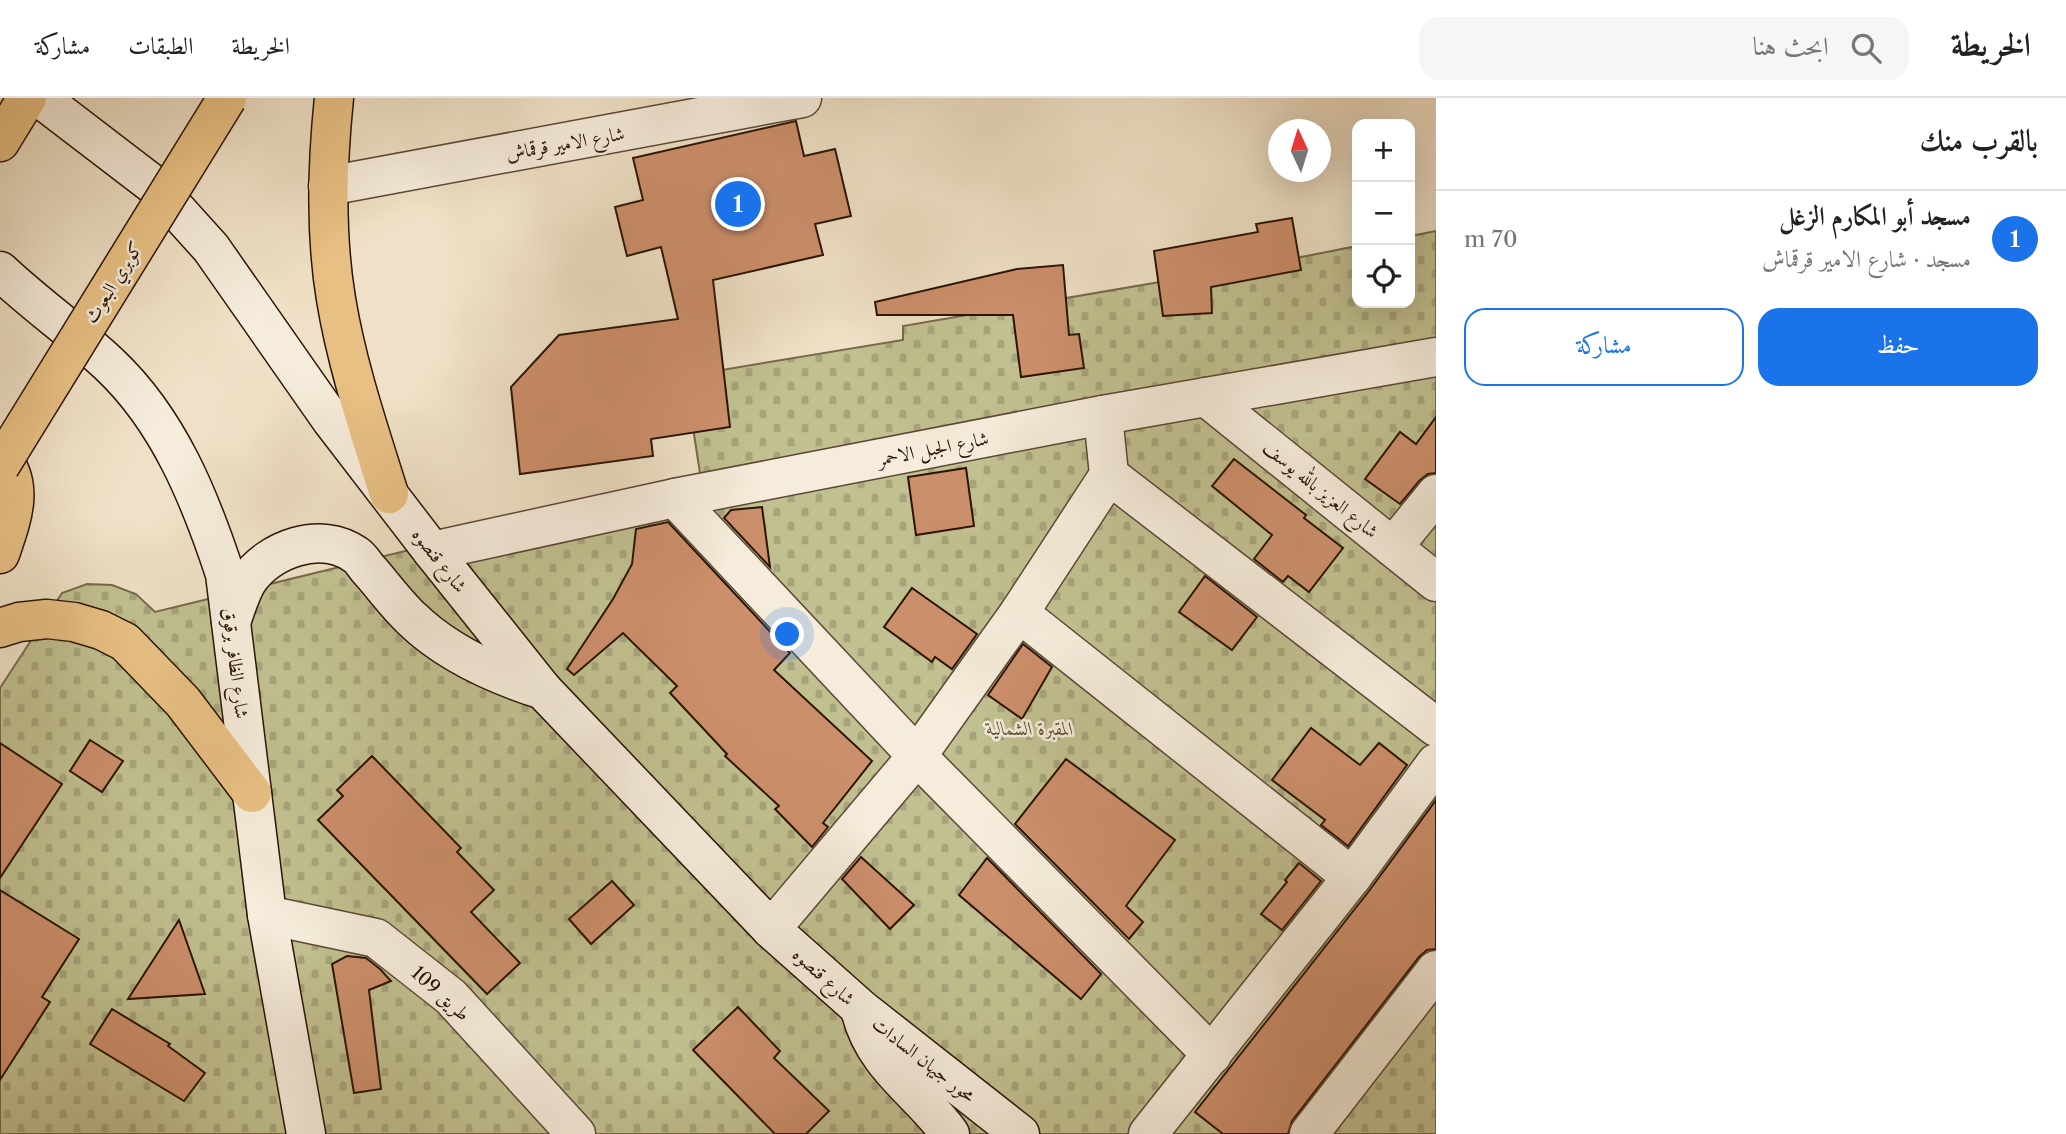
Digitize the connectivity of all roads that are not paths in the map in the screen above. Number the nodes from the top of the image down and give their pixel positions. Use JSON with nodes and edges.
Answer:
{"nodes":[{"id":1,"x":27,"y":98,"type":"edge"},
{"id":2,"x":40,"y":98,"type":"edge"},
{"id":3,"x":227,"y":98,"type":"edge"},
{"id":4,"x":334,"y":98,"type":"edge"},
{"id":5,"x":802,"y":98,"type":"edge"},
{"id":6,"x":0,"y":142,"type":"edge"},
{"id":7,"x":328,"y":186,"type":"junction"},
{"id":8,"x":0,"y":271,"type":"edge"},
{"id":9,"x":1436,"y":357,"type":"edge"},
{"id":10,"x":1206,"y":397,"type":"junction"},
{"id":11,"x":1103,"y":415,"type":"junction"},
{"id":12,"x":0,"y":456,"type":"edge"},
{"id":13,"x":0,"y":466,"type":"edge"},
{"id":14,"x":1109,"y":475,"type":"junction"},
{"id":15,"x":1436,"y":494,"type":"edge"},
{"id":16,"x":389,"y":495,"type":"junction"},
{"id":17,"x":675,"y":498,"type":"junction"},
{"id":18,"x":1393,"y":547,"type":"junction"},
{"id":19,"x":432,"y":551,"type":"junction"},
{"id":20,"x":0,"y":554,"type":"edge"},
{"id":21,"x":1436,"y":582,"type":"edge"},
{"id":22,"x":1019,"y":612,"type":"junction"},
{"id":23,"x":231,"y":622,"type":"junction"},
{"id":24,"x":0,"y":628,"type":"edge"},
{"id":25,"x":543,"y":690,"type":"junction"},
{"id":26,"x":1436,"y":727,"type":"edge"},
{"id":27,"x":918,"y":756,"type":"junction"},
{"id":28,"x":1436,"y":763,"type":"edge"},
{"id":29,"x":252,"y":793,"type":"junction"},
{"id":30,"x":1352,"y":877,"type":"junction"},
{"id":31,"x":267,"y":915,"type":"junction"},
{"id":32,"x":771,"y":929,"type":"junction"},
{"id":33,"x":1436,"y":970,"type":"edge"},
{"id":34,"x":860,"y":1009,"type":"junction"},
{"id":35,"x":1212,"y":1055,"type":"junction"},
{"id":36,"x":306,"y":1134,"type":"edge"},
{"id":37,"x":576,"y":1134,"type":"edge"},
{"id":38,"x":950,"y":1134,"type":"edge"},
{"id":39,"x":1020,"y":1134,"type":"edge"},
{"id":40,"x":1148,"y":1134,"type":"edge"},
{"id":41,"x":1309,"y":1134,"type":"edge"}],
"edges":[{"from":1,"to":6,"type":"highway"},
{"from":2,"to":16,"type":"street","name":"شارع قنصوه"},
{"from":3,"to":13,"type":"highway","name":"كوبري البعوث","bridge":true},
{"from":4,"to":7,"type":"highway"},
{"from":5,"to":7,"type":"street","name":"شارع الامير قرقماش"},
{"from":7,"to":16,"type":"highway"},
{"from":8,"to":23,"type":"street","name":"شارع الظافر برقوق"},
{"from":9,"to":10,"type":"street","name":"شارع الجبل الاحمر"},
{"from":10,"to":11,"type":"street","name":"شارع الجبل الاحمر"},
{"from":10,"to":18,"type":"street","name":"شارع العزيز بالله يوسف"},
{"from":11,"to":14,"type":"street"},
{"from":11,"to":17,"type":"street","name":"شارع الجبل الاحمر"},
{"from":12,"to":20,"type":"highway"},
{"from":14,"to":22,"type":"street"},
{"from":14,"to":26,"type":"street"},
{"from":15,"to":18,"type":"street"},
{"from":16,"to":19,"type":"street","name":"شارع قنصوه"},
{"from":17,"to":19,"type":"street","name":"شارع الجبل الاحمر"},
{"from":17,"to":27,"type":"street"},
{"from":18,"to":21,"type":"street","name":"شارع العزيز بالله يوسف"},
{"from":19,"to":25,"type":"street","name":"شارع قنصوه"},
{"from":22,"to":27,"type":"street"},
{"from":22,"to":30,"type":"street"},
{"from":23,"to":25,"type":"street"},
{"from":23,"to":29,"type":"street","name":"شارع الظافر برقوق"},
{"from":24,"to":29,"type":"highway"},
{"from":25,"to":32,"type":"street","name":"شارع قنصوه"},
{"from":27,"to":32,"type":"street"},
{"from":27,"to":35,"type":"street"},
{"from":28,"to":30,"type":"street"},
{"from":29,"to":31,"type":"street","name":"شارع الظافر برقوق"},
{"from":30,"to":35,"type":"street"},
{"from":31,"to":36,"type":"street","name":"شارع الظافر برقوق"},
{"from":31,"to":37,"type":"street","name":"طريق 109"},
{"from":32,"to":34,"type":"street","name":"شارع قنصوه"},
{"from":33,"to":41,"type":"street"},
{"from":34,"to":38,"type":"street"},
{"from":34,"to":39,"type":"street","name":"محور جيهان السادات"},
{"from":35,"to":40,"type":"street"}]}
